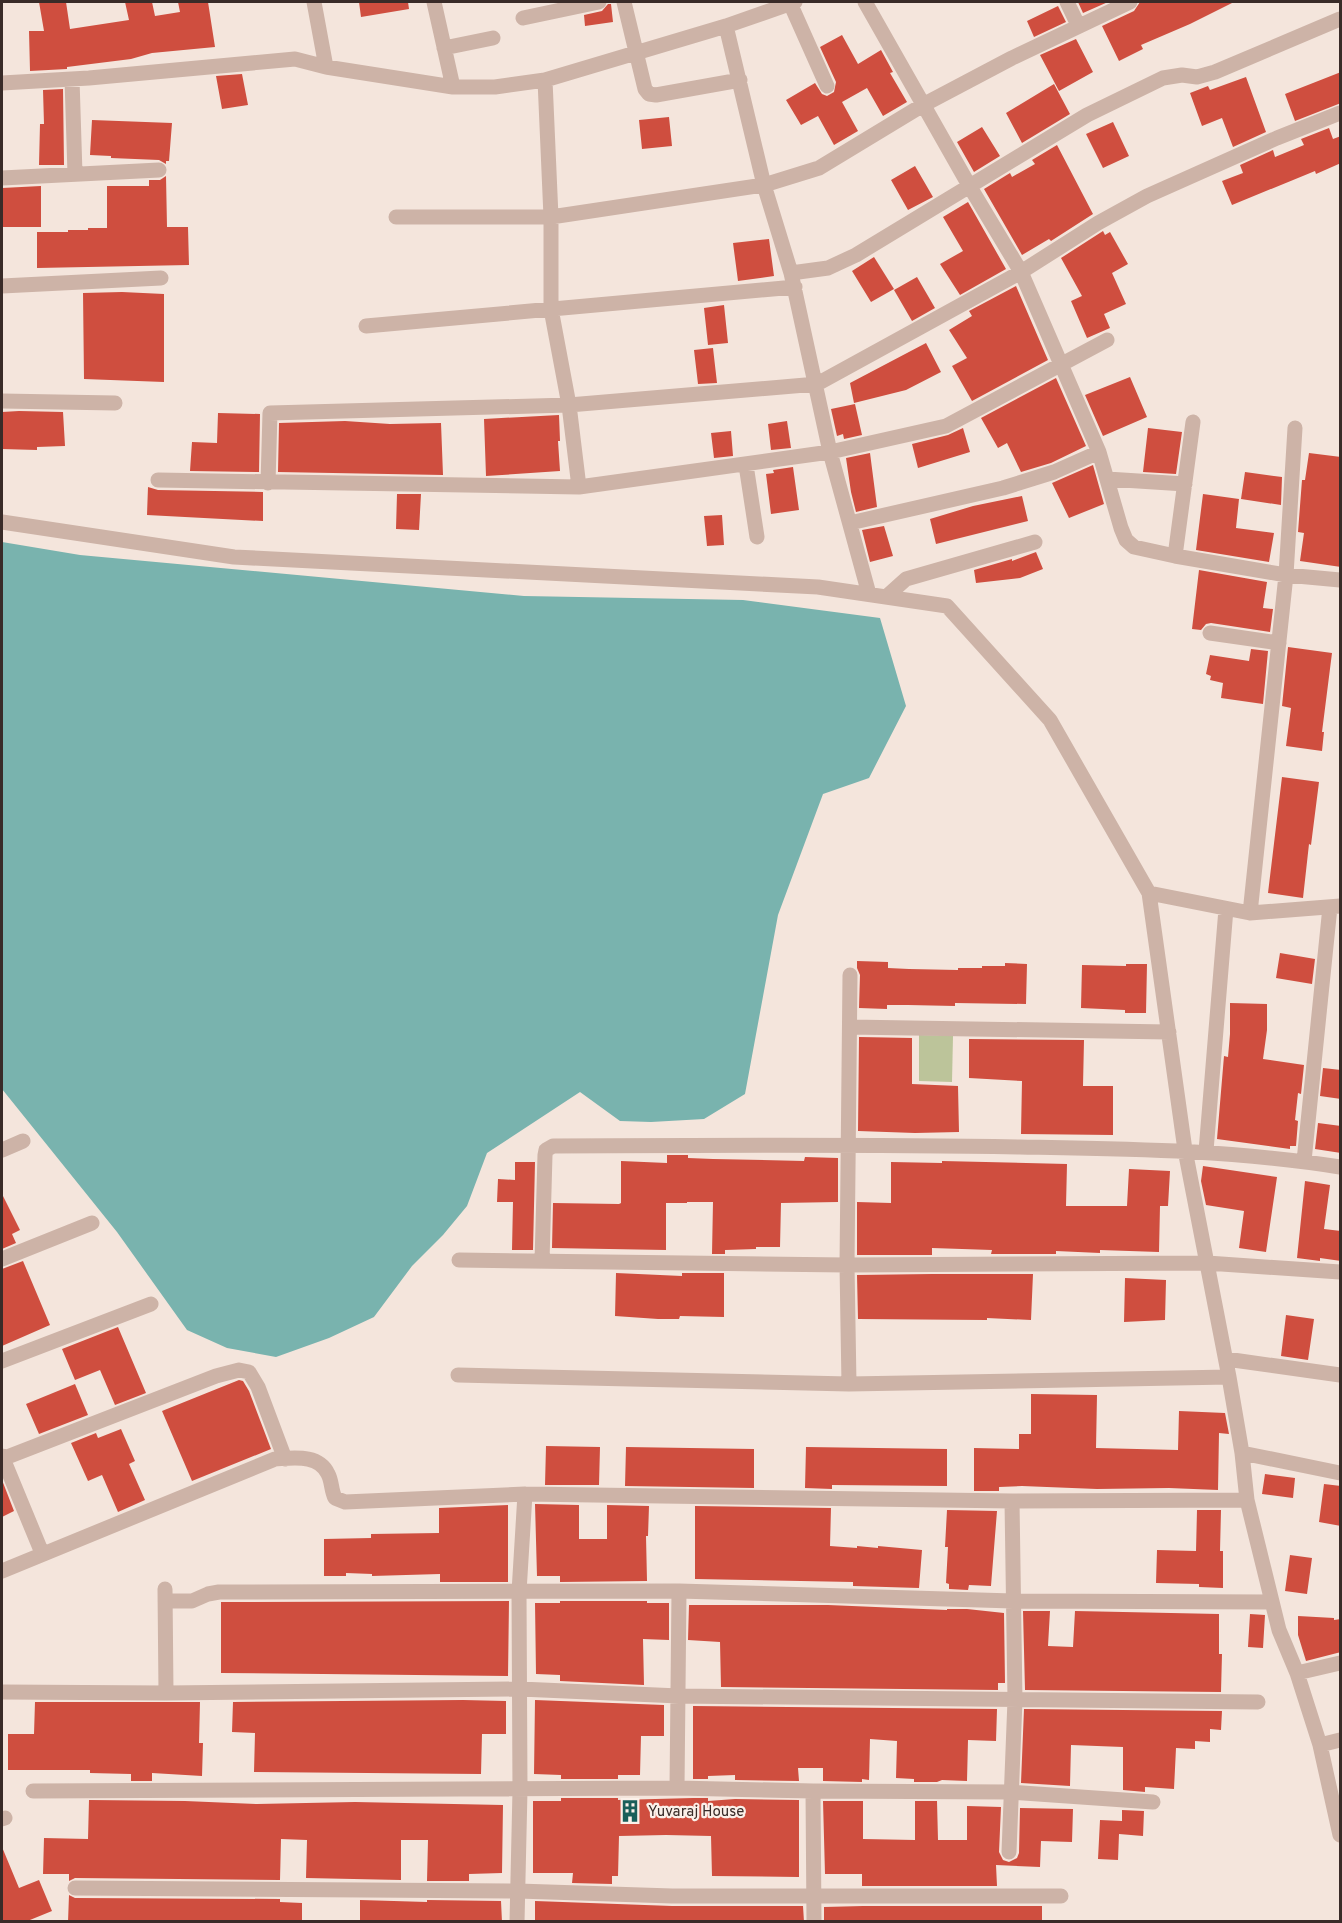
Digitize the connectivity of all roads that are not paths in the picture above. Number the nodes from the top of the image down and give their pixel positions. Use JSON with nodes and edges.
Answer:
{"nodes":[{"id":1,"x":314,"y":2,"type":"edge"},
{"id":2,"x":434,"y":2,"type":"edge"},
{"id":3,"x":599,"y":2,"type":"edge"},
{"id":4,"x":624,"y":2,"type":"edge"},
{"id":5,"x":793,"y":2,"type":"edge"},
{"id":6,"x":865,"y":2,"type":"edge"},
{"id":7,"x":1066,"y":2,"type":"edge"},
{"id":8,"x":1130,"y":2,"type":"edge"},
{"id":9,"x":523,"y":18,"type":"dead end"},
{"id":10,"x":1341,"y":19,"type":"edge"},
{"id":11,"x":1078,"y":25,"type":"junction"},
{"id":12,"x":726,"y":26,"type":"junction"},
{"id":13,"x":493,"y":38,"type":"dead end"},
{"id":14,"x":444,"y":48,"type":"junction"},
{"id":15,"x":636,"y":53,"type":"junction"},
{"id":16,"x":326,"y":67,"type":"junction"},
{"id":17,"x":72,"y":79,"type":"junction"},
{"id":18,"x":545,"y":80,"type":"junction"},
{"id":19,"x":740,"y":80,"type":"junction"},
{"id":20,"x":2,"y":83,"type":"edge"},
{"id":21,"x":826,"y":86,"type":"dead end"},
{"id":22,"x":453,"y":87,"type":"junction"},
{"id":23,"x":923,"y":105,"type":"junction"},
{"id":24,"x":1341,"y":113,"type":"edge"},
{"id":25,"x":159,"y":170,"type":"dead end"},
{"id":26,"x":75,"y":174,"type":"junction"},
{"id":27,"x":2,"y":178,"type":"edge"},
{"id":28,"x":764,"y":185,"type":"junction"},
{"id":29,"x":970,"y":187,"type":"junction"},
{"id":30,"x":396,"y":216,"type":"dead end"},
{"id":31,"x":551,"y":217,"type":"junction"},
{"id":32,"x":1021,"y":272,"type":"junction"},
{"id":33,"x":161,"y":278,"type":"dead end"},
{"id":34,"x":793,"y":280,"type":"junction"},
{"id":35,"x":2,"y":286,"type":"edge"},
{"id":36,"x":551,"y":309,"type":"junction"},
{"id":37,"x":366,"y":326,"type":"dead end"},
{"id":38,"x":1107,"y":340,"type":"dead end"},
{"id":39,"x":1062,"y":364,"type":"junction"},
{"id":40,"x":817,"y":384,"type":"junction"},
{"id":41,"x":2,"y":401,"type":"edge"},
{"id":42,"x":115,"y":403,"type":"dead end"},
{"id":43,"x":569,"y":405,"type":"junction"},
{"id":44,"x":1193,"y":422,"type":"dead end"},
{"id":45,"x":1295,"y":428,"type":"dead end"},
{"id":46,"x":830,"y":452,"type":"junction"},
{"id":47,"x":1099,"y":452,"type":"junction"},
{"id":48,"x":746,"y":465,"type":"junction"},
{"id":49,"x":1107,"y":479,"type":"junction"},
{"id":50,"x":158,"y":480,"type":"dead end"},
{"id":51,"x":268,"y":483,"type":"junction"},
{"id":52,"x":1185,"y":484,"type":"junction"},
{"id":53,"x":579,"y":488,"type":"junction"},
{"id":54,"x":2,"y":522,"type":"edge"},
{"id":55,"x":850,"y":524,"type":"junction"},
{"id":56,"x":757,"y":537,"type":"dead end"},
{"id":57,"x":1035,"y":542,"type":"dead end"},
{"id":58,"x":1175,"y":556,"type":"junction"},
{"id":59,"x":1286,"y":575,"type":"junction"},
{"id":60,"x":1341,"y":580,"type":"edge"},
{"id":61,"x":869,"y":594,"type":"junction"},
{"id":62,"x":886,"y":597,"type":"junction"},
{"id":63,"x":1210,"y":633,"type":"dead end"},
{"id":64,"x":1279,"y":644,"type":"junction"},
{"id":65,"x":1149,"y":893,"type":"junction"},
{"id":66,"x":1335,"y":907,"type":"edge"},
{"id":67,"x":1226,"y":909,"type":"junction"},
{"id":68,"x":1250,"y":913,"type":"junction"},
{"id":69,"x":850,"y":975,"type":"dead end"},
{"id":70,"x":850,"y":1027,"type":"junction"},
{"id":71,"x":1168,"y":1032,"type":"junction"},
{"id":72,"x":23,"y":1141,"type":"dead end"},
{"id":73,"x":850,"y":1144,"type":"junction"},
{"id":74,"x":2,"y":1150,"type":"edge"},
{"id":75,"x":1185,"y":1150,"type":"junction"},
{"id":76,"x":1206,"y":1151,"type":"junction"},
{"id":77,"x":1304,"y":1161,"type":"junction"},
{"id":78,"x":1341,"y":1167,"type":"edge"},
{"id":79,"x":92,"y":1222,"type":"dead end"},
{"id":80,"x":2,"y":1259,"type":"edge"},
{"id":81,"x":459,"y":1260,"type":"dead end"},
{"id":82,"x":542,"y":1260,"type":"junction"},
{"id":83,"x":1207,"y":1263,"type":"junction"},
{"id":84,"x":847,"y":1265,"type":"junction"},
{"id":85,"x":1341,"y":1272,"type":"edge"},
{"id":86,"x":151,"y":1304,"type":"dead end"},
{"id":87,"x":1226,"y":1359,"type":"junction"},
{"id":88,"x":2,"y":1361,"type":"edge"},
{"id":89,"x":459,"y":1375,"type":"dead end"},
{"id":90,"x":1341,"y":1375,"type":"edge"},
{"id":91,"x":1229,"y":1377,"type":"junction"},
{"id":92,"x":849,"y":1384,"type":"junction"},
{"id":93,"x":1242,"y":1454,"type":"junction"},
{"id":94,"x":2,"y":1458,"type":"edge"},
{"id":95,"x":285,"y":1459,"type":"junction"},
{"id":96,"x":1341,"y":1473,"type":"edge"},
{"id":97,"x":525,"y":1494,"type":"junction"},
{"id":98,"x":1247,"y":1500,"type":"junction"},
{"id":99,"x":1012,"y":1501,"type":"junction"},
{"id":100,"x":42,"y":1553,"type":"junction"},
{"id":101,"x":2,"y":1571,"type":"edge"},
{"id":102,"x":679,"y":1591,"type":"junction"},
{"id":103,"x":519,"y":1592,"type":"junction"},
{"id":104,"x":1013,"y":1601,"type":"junction"},
{"id":105,"x":1272,"y":1602,"type":"junction"},
{"id":106,"x":1341,"y":1663,"type":"edge"},
{"id":107,"x":1297,"y":1673,"type":"junction"},
{"id":108,"x":519,"y":1689,"type":"junction"},
{"id":109,"x":2,"y":1692,"type":"edge"},
{"id":110,"x":166,"y":1693,"type":"junction"},
{"id":111,"x":679,"y":1696,"type":"junction"},
{"id":112,"x":1015,"y":1700,"type":"junction"},
{"id":113,"x":1258,"y":1702,"type":"dead end"},
{"id":114,"x":1341,"y":1740,"type":"edge"},
{"id":115,"x":1320,"y":1745,"type":"junction"},
{"id":116,"x":677,"y":1788,"type":"junction"},
{"id":117,"x":520,"y":1790,"type":"junction"},
{"id":118,"x":33,"y":1791,"type":"dead end"},
{"id":119,"x":813,"y":1791,"type":"junction"},
{"id":120,"x":1010,"y":1792,"type":"junction"},
{"id":121,"x":1153,"y":1802,"type":"dead end"},
{"id":122,"x":1338,"y":1815,"type":"edge"},
{"id":123,"x":1341,"y":1835,"type":"edge"},
{"id":124,"x":1009,"y":1852,"type":"dead end"},
{"id":125,"x":75,"y":1888,"type":"dead end"},
{"id":126,"x":518,"y":1891,"type":"junction"},
{"id":127,"x":814,"y":1895,"type":"junction"},
{"id":128,"x":1062,"y":1896,"type":"dead end"},
{"id":129,"x":517,"y":1922,"type":"edge"},
{"id":130,"x":814,"y":1922,"type":"edge"}],
"edges":[{"from":1,"to":16,"type":"street"},
{"from":2,"to":14,"type":"street"},
{"from":3,"to":9,"type":"street"},
{"from":4,"to":15,"type":"street"},
{"from":5,"to":12,"type":"street"},
{"from":5,"to":21,"type":"street"},
{"from":6,"to":23,"type":"street"},
{"from":7,"to":11,"type":"street"},
{"from":8,"to":11,"type":"street"},
{"from":10,"to":29,"type":"street"},
{"from":11,"to":23,"type":"street"},
{"from":12,"to":15,"type":"street"},
{"from":12,"to":19,"type":"street"},
{"from":13,"to":14,"type":"street"},
{"from":14,"to":22,"type":"street"},
{"from":15,"to":18,"type":"street"},
{"from":15,"to":19,"type":"street"},
{"from":16,"to":17,"type":"street"},
{"from":16,"to":22,"type":"street"},
{"from":17,"to":20,"type":"street"},
{"from":17,"to":26,"type":"street"},
{"from":18,"to":22,"type":"street"},
{"from":18,"to":31,"type":"street"},
{"from":19,"to":28,"type":"street"},
{"from":23,"to":28,"type":"street"},
{"from":23,"to":29,"type":"street"},
{"from":24,"to":32,"type":"street"},
{"from":25,"to":26,"type":"street"},
{"from":26,"to":27,"type":"street"},
{"from":28,"to":31,"type":"street"},
{"from":28,"to":34,"type":"street"},
{"from":29,"to":32,"type":"street"},
{"from":29,"to":34,"type":"street"},
{"from":30,"to":31,"type":"street"},
{"from":31,"to":36,"type":"street"},
{"from":32,"to":39,"type":"street"},
{"from":32,"to":40,"type":"street"},
{"from":33,"to":35,"type":"street"},
{"from":34,"to":36,"type":"street"},
{"from":34,"to":40,"type":"street"},
{"from":36,"to":37,"type":"street"},
{"from":36,"to":43,"type":"street"},
{"from":38,"to":39,"type":"street"},
{"from":39,"to":46,"type":"street"},
{"from":39,"to":47,"type":"street"},
{"from":40,"to":43,"type":"street"},
{"from":40,"to":46,"type":"street"},
{"from":41,"to":42,"type":"street"},
{"from":43,"to":51,"type":"street"},
{"from":43,"to":53,"type":"street"},
{"from":44,"to":52,"type":"street"},
{"from":45,"to":59,"type":"street"},
{"from":46,"to":48,"type":"street"},
{"from":46,"to":55,"type":"street"},
{"from":47,"to":49,"type":"street"},
{"from":47,"to":55,"type":"street"},
{"from":48,"to":53,"type":"street"},
{"from":48,"to":56,"type":"street"},
{"from":49,"to":52,"type":"street"},
{"from":49,"to":58,"type":"street"},
{"from":50,"to":51,"type":"street"},
{"from":51,"to":53,"type":"street"},
{"from":52,"to":58,"type":"street"},
{"from":54,"to":61,"type":"street"},
{"from":55,"to":61,"type":"street"},
{"from":57,"to":62,"type":"street"},
{"from":58,"to":59,"type":"street"},
{"from":59,"to":60,"type":"street"},
{"from":59,"to":64,"type":"street"},
{"from":61,"to":62,"type":"street"},
{"from":62,"to":65,"type":"street"},
{"from":63,"to":64,"type":"street"},
{"from":64,"to":68,"type":"street"},
{"from":65,"to":67,"type":"street"},
{"from":65,"to":71,"type":"street"},
{"from":66,"to":68,"type":"street"},
{"from":66,"to":77,"type":"street"},
{"from":67,"to":68,"type":"street"},
{"from":67,"to":76,"type":"street"},
{"from":69,"to":70,"type":"street"},
{"from":70,"to":71,"type":"street"},
{"from":70,"to":73,"type":"street"},
{"from":71,"to":75,"type":"street"},
{"from":72,"to":74,"type":"street"},
{"from":73,"to":75,"type":"street"},
{"from":73,"to":82,"type":"street"},
{"from":73,"to":84,"type":"street"},
{"from":75,"to":76,"type":"street"},
{"from":75,"to":83,"type":"street"},
{"from":76,"to":77,"type":"street"},
{"from":77,"to":78,"type":"street"},
{"from":79,"to":80,"type":"street"},
{"from":81,"to":82,"type":"street"},
{"from":82,"to":84,"type":"street"},
{"from":83,"to":84,"type":"street"},
{"from":83,"to":85,"type":"street"},
{"from":83,"to":87,"type":"street"},
{"from":84,"to":92,"type":"street"},
{"from":86,"to":88,"type":"street"},
{"from":87,"to":90,"type":"street"},
{"from":87,"to":91,"type":"street"},
{"from":89,"to":92,"type":"street"},
{"from":91,"to":92,"type":"street"},
{"from":91,"to":93,"type":"street"},
{"from":93,"to":96,"type":"street"},
{"from":93,"to":98,"type":"street"},
{"from":94,"to":95,"type":"street"},
{"from":94,"to":100,"type":"street"},
{"from":95,"to":97,"type":"street"},
{"from":95,"to":100,"type":"street"},
{"from":97,"to":99,"type":"street"},
{"from":97,"to":103,"type":"street"},
{"from":98,"to":99,"type":"street"},
{"from":98,"to":105,"type":"street"},
{"from":99,"to":104,"type":"street"},
{"from":100,"to":101,"type":"street"},
{"from":102,"to":103,"type":"street"},
{"from":102,"to":104,"type":"street"},
{"from":102,"to":111,"type":"street"},
{"from":103,"to":108,"type":"street"},
{"from":103,"to":110,"type":"street"},
{"from":104,"to":105,"type":"street"},
{"from":104,"to":112,"type":"street"},
{"from":105,"to":107,"type":"street"},
{"from":106,"to":107,"type":"street"},
{"from":107,"to":115,"type":"street"},
{"from":108,"to":110,"type":"street"},
{"from":108,"to":111,"type":"street"},
{"from":108,"to":117,"type":"street"},
{"from":109,"to":110,"type":"street"},
{"from":111,"to":112,"type":"street"},
{"from":111,"to":116,"type":"street"},
{"from":112,"to":113,"type":"street"},
{"from":112,"to":120,"type":"street"},
{"from":114,"to":115,"type":"street"},
{"from":115,"to":122,"type":"street"},
{"from":116,"to":117,"type":"street"},
{"from":116,"to":119,"type":"street"},
{"from":117,"to":118,"type":"street"},
{"from":117,"to":126,"type":"street"},
{"from":119,"to":120,"type":"street"},
{"from":119,"to":127,"type":"street"},
{"from":120,"to":121,"type":"street"},
{"from":120,"to":124,"type":"street"},
{"from":122,"to":123,"type":"street"},
{"from":125,"to":126,"type":"street"},
{"from":126,"to":127,"type":"street"},
{"from":126,"to":129,"type":"street"},
{"from":127,"to":128,"type":"street"},
{"from":127,"to":130,"type":"street"}]}
